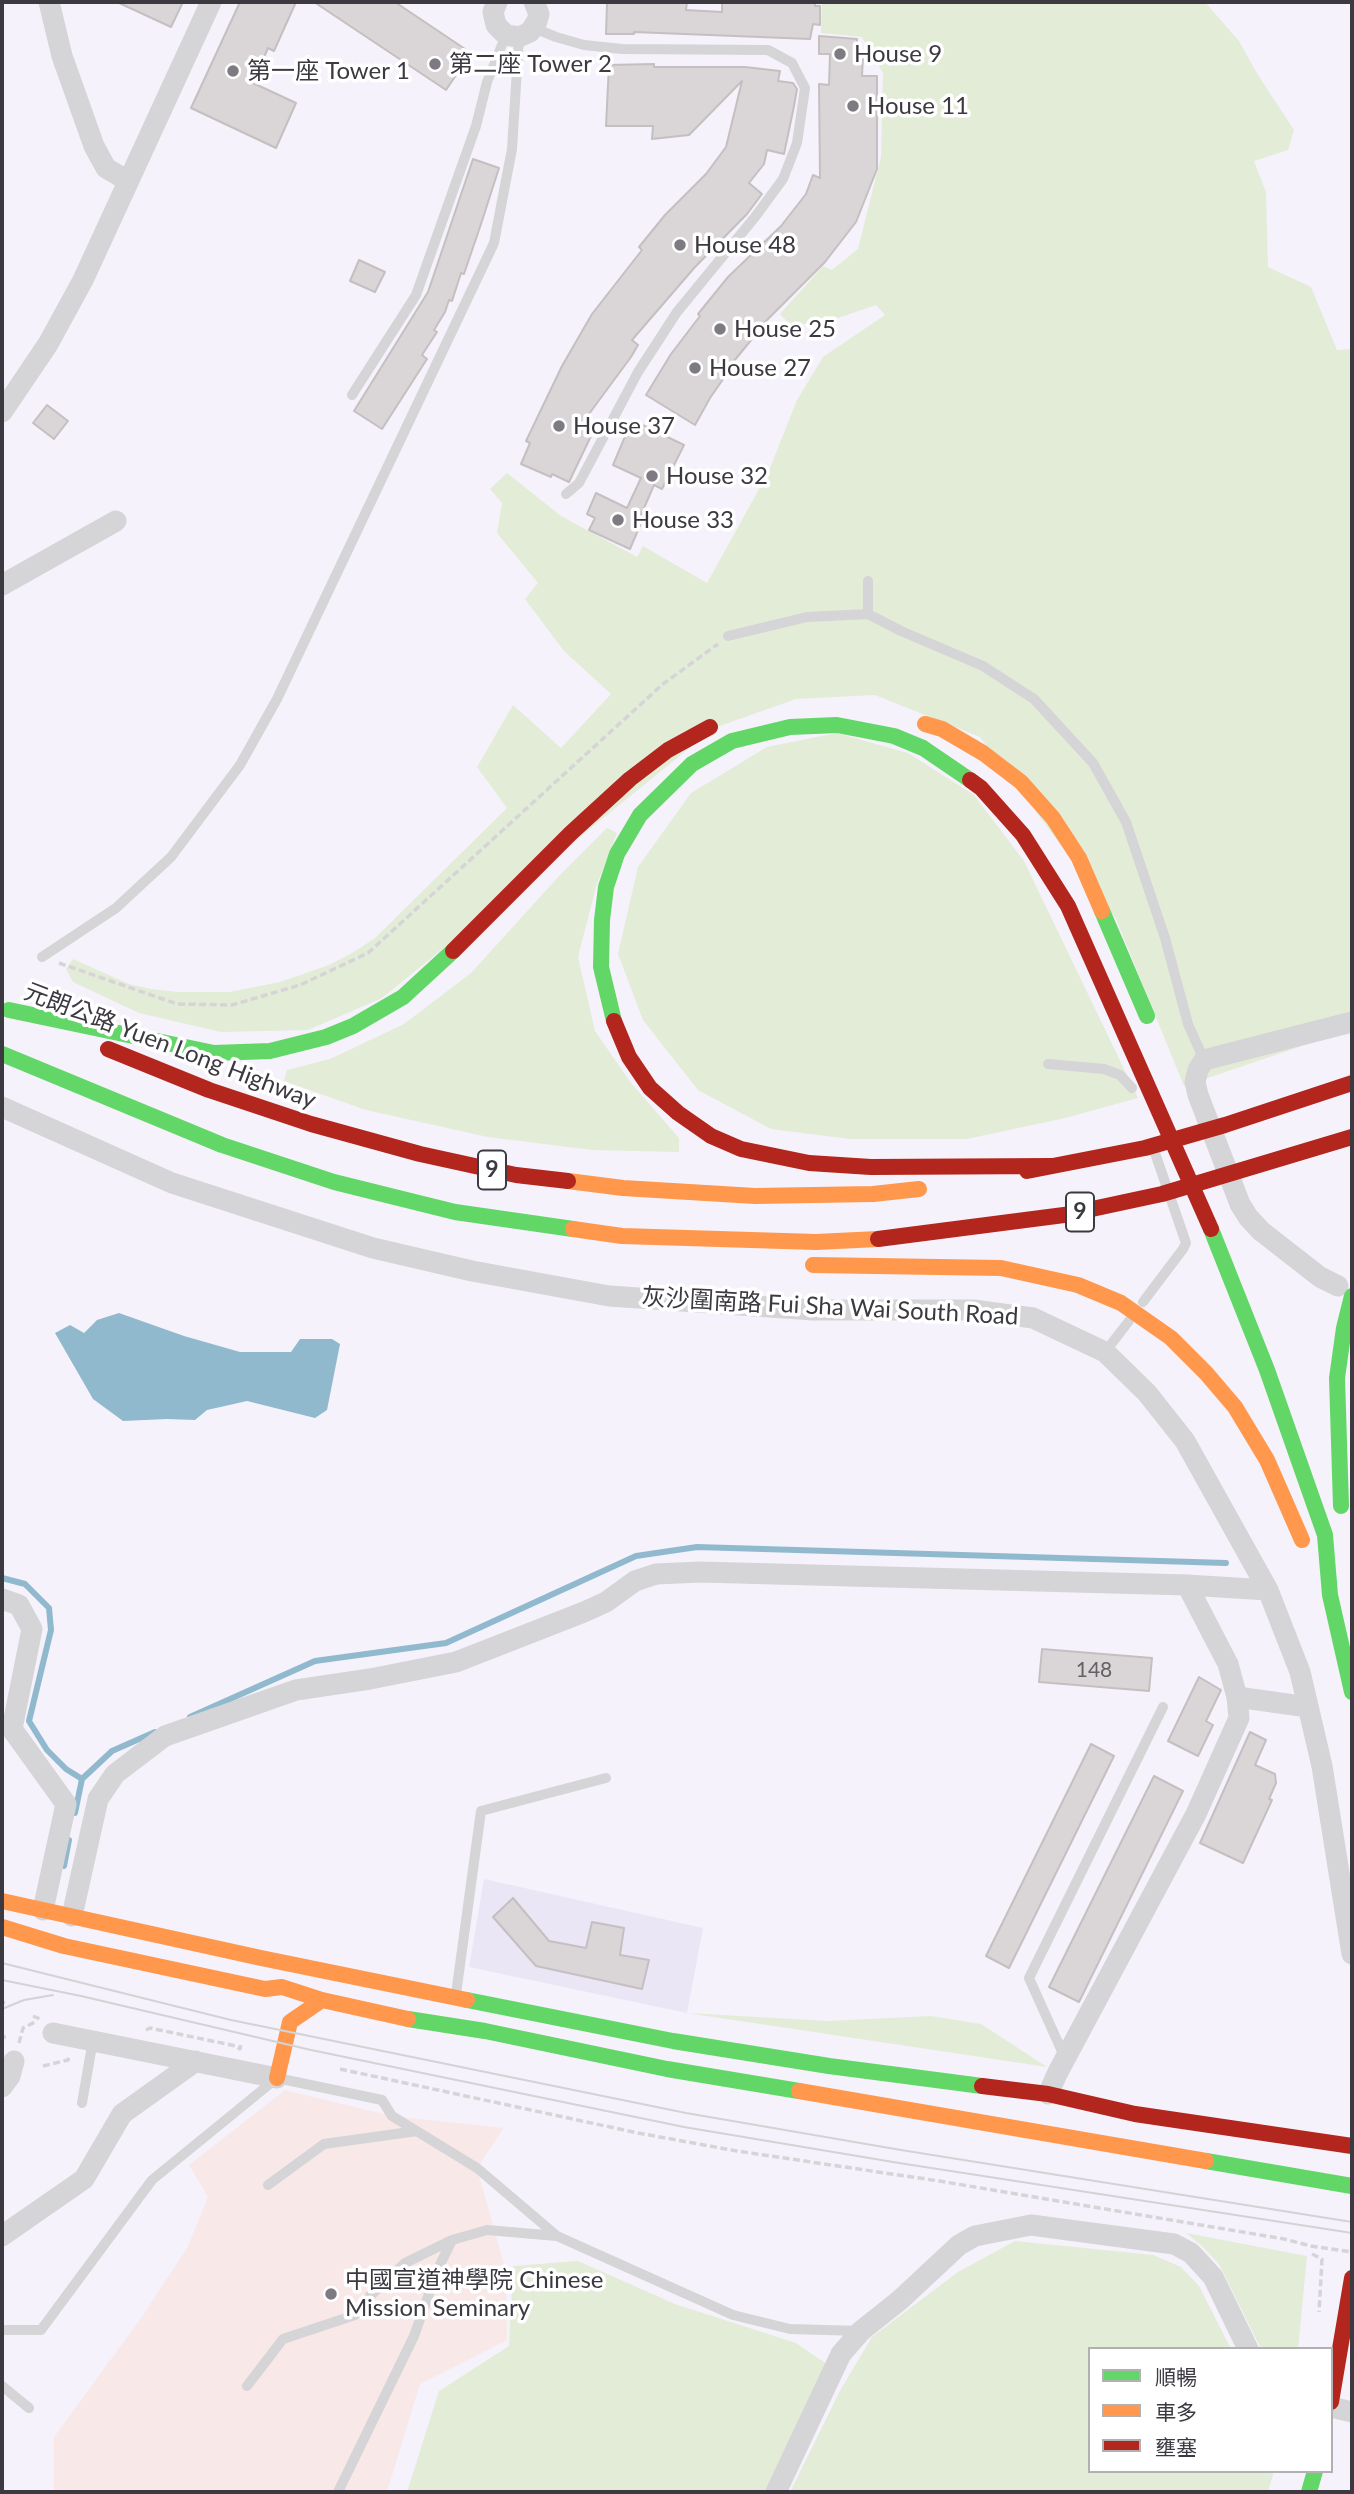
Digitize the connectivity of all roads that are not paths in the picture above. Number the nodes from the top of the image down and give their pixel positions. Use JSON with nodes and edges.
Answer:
{"nodes":[{"id":1,"x":49,"y":2,"type":"edge"},
{"id":2,"x":211,"y":2,"type":"edge"},
{"id":3,"x":534,"y":2,"type":"edge"},
{"id":4,"x":493,"y":3,"type":"edge"},
{"id":5,"x":520,"y":33,"type":"junction"},
{"id":6,"x":128,"y":181,"type":"junction"},
{"id":7,"x":352,"y":396,"type":"dead end"},
{"id":8,"x":2,"y":412,"type":"edge"},
{"id":9,"x":566,"y":494,"type":"dead end"},
{"id":10,"x":116,"y":521,"type":"dead end"},
{"id":11,"x":868,"y":581,"type":"dead end"},
{"id":12,"x":2,"y":585,"type":"edge"},
{"id":13,"x":868,"y":614,"type":"junction"},
{"id":14,"x":728,"y":636,"type":"road end"},
{"id":15,"x":908,"y":717,"type":"dead end"},
{"id":16,"x":721,"y":723,"type":"dead end"},
{"id":17,"x":42,"y":957,"type":"road end"},
{"id":18,"x":6,"y":1008,"type":"edge"},
{"id":19,"x":1352,"y":1022,"type":"edge"},
{"id":20,"x":1151,"y":1027,"type":"dead end"},
{"id":21,"x":2,"y":1054,"type":"edge"},
{"id":22,"x":1204,"y":1060,"type":"junction"},
{"id":23,"x":1048,"y":1064,"type":"dead end"},
{"id":24,"x":1352,"y":1083,"type":"edge"},
{"id":25,"x":1136,"y":1099,"type":"dead end"},
{"id":26,"x":2,"y":1107,"type":"edge"},
{"id":27,"x":1188,"y":1114,"type":"dead end"},
{"id":28,"x":1352,"y":1137,"type":"edge"},
{"id":29,"x":1147,"y":1142,"type":"junction"},
{"id":30,"x":1051,"y":1166,"type":"junction"},
{"id":31,"x":983,"y":1182,"type":"dead end"},
{"id":32,"x":942,"y":1186,"type":"dead end"},
{"id":33,"x":1228,"y":1214,"type":"dead end"},
{"id":34,"x":622,"y":1236,"type":"junction"},
{"id":35,"x":716,"y":1255,"type":"dead end"},
{"id":36,"x":800,"y":1264,"type":"dead end"},
{"id":37,"x":1345,"y":1291,"type":"edge"},
{"id":38,"x":1143,"y":1302,"type":"dead end"},
{"id":39,"x":1129,"y":1321,"type":"dead end"},
{"id":40,"x":1105,"y":1352,"type":"junction"},
{"id":41,"x":1322,"y":1454,"type":"dead end"},
{"id":42,"x":1341,"y":1506,"type":"junction"},
{"id":43,"x":1347,"y":1525,"type":"dead end"},
{"id":44,"x":1187,"y":1585,"type":"junction"},
{"id":45,"x":1268,"y":1590,"type":"junction"},
{"id":46,"x":1330,"y":1595,"type":"junction"},
{"id":47,"x":2,"y":1599,"type":"edge"},
{"id":48,"x":1352,"y":1692,"type":"edge"},
{"id":49,"x":1237,"y":1697,"type":"junction"},
{"id":50,"x":1163,"y":1707,"type":"dead end"},
{"id":51,"x":1308,"y":1707,"type":"junction"},
{"id":52,"x":606,"y":1778,"type":"dead end"},
{"id":53,"x":2,"y":1901,"type":"edge"},
{"id":54,"x":43,"y":1910,"type":"junction"},
{"id":55,"x":72,"y":1916,"type":"junction"},
{"id":56,"x":2,"y":1927,"type":"edge"},
{"id":57,"x":1352,"y":1951,"type":"edge"},
{"id":58,"x":265,"y":1989,"type":"junction"},
{"id":59,"x":455,"y":1997,"type":"junction"},
{"id":60,"x":328,"y":2001,"type":"junction"},
{"id":61,"x":283,"y":2013,"type":"junction"},
{"id":62,"x":53,"y":2033,"type":"dead end"},
{"id":63,"x":93,"y":2040,"type":"junction"},
{"id":64,"x":1065,"y":2058,"type":"junction"},
{"id":65,"x":196,"y":2061,"type":"junction"},
{"id":66,"x":8,"y":2063,"type":"edge"},
{"id":67,"x":277,"y":2078,"type":"junction"},
{"id":68,"x":2,"y":2087,"type":"edge"},
{"id":69,"x":1048,"y":2094,"type":"junction"},
{"id":70,"x":82,"y":2103,"type":"dead end"},
{"id":71,"x":417,"y":2131,"type":"junction"},
{"id":72,"x":1350,"y":2154,"type":"edge"},
{"id":73,"x":268,"y":2185,"type":"dead end"},
{"id":74,"x":1352,"y":2186,"type":"edge"},
{"id":75,"x":2,"y":2236,"type":"edge"},
{"id":76,"x":556,"y":2236,"type":"junction"},
{"id":77,"x":452,"y":2240,"type":"junction"},
{"id":78,"x":1352,"y":2278,"type":"edge"},
{"id":79,"x":2,"y":2330,"type":"edge"},
{"id":80,"x":861,"y":2331,"type":"junction"},
{"id":81,"x":1247,"y":2347,"type":"edge"},
{"id":82,"x":2,"y":2386,"type":"edge"},
{"id":83,"x":247,"y":2386,"type":"dead end"},
{"id":84,"x":1333,"y":2393,"type":"edge"},
{"id":85,"x":1333,"y":2406,"type":"edge"},
{"id":86,"x":29,"y":2408,"type":"dead end"},
{"id":87,"x":1352,"y":2412,"type":"edge"},
{"id":88,"x":1314,"y":2473,"type":"edge"},
{"id":89,"x":338,"y":2492,"type":"edge"},
{"id":90,"x":776,"y":2492,"type":"edge"},
{"id":91,"x":1309,"y":2492,"type":"edge"}],
"edges":[{"from":1,"to":6,"type":"street"},
{"from":2,"to":6,"type":"street"},
{"from":3,"to":5,"type":"street"},
{"from":4,"to":5,"type":"street"},
{"from":5,"to":7,"type":"lane"},
{"from":5,"to":9,"type":"lane"},
{"from":5,"to":17,"type":"lane"},
{"from":6,"to":8,"type":"street"},
{"from":10,"to":12,"type":"street"},
{"from":11,"to":13,"type":"lane"},
{"from":13,"to":14,"type":"lane"},
{"from":13,"to":22,"type":"lane"},
{"from":15,"to":20,"type":"main road"},
{"from":16,"to":18,"type":"main road"},
{"from":18,"to":32,"type":"main road","name":"元朗公路 Yuen Long Highway","number":"9"},
{"from":19,"to":22,"type":"street"},
{"from":21,"to":34,"type":"main road","number":"9"},
{"from":22,"to":37,"type":"street"},
{"from":23,"to":25,"type":"lane"},
{"from":24,"to":29,"type":"main road","number":"9"},
{"from":26,"to":40,"type":"street","name":"灰沙圍南路 Fui Sha Wai South Road"},
{"from":27,"to":33,"type":"main road"},
{"from":28,"to":34,"type":"main road","number":"9"},
{"from":29,"to":30,"type":"main road","number":"9"},
{"from":29,"to":38,"type":"lane"},
{"from":30,"to":31,"type":"main road","number":"9"},
{"from":30,"to":46,"type":"main road"},
{"from":34,"to":35,"type":"main road"},
{"from":36,"to":46,"type":"main road"},
{"from":37,"to":42,"type":"main road"},
{"from":39,"to":40,"type":"lane"},
{"from":40,"to":45,"type":"street","name":"灰沙圍南路 Fui Sha Wai South Road"},
{"from":41,"to":42,"type":"main road"},
{"from":42,"to":43,"type":"main road"},
{"from":44,"to":45,"type":"street"},
{"from":44,"to":49,"type":"street"},
{"from":44,"to":55,"type":"street"},
{"from":45,"to":51,"type":"street","name":"灰沙圍南路 Fui Sha Wai South Road"},
{"from":46,"to":48,"type":"main road"},
{"from":47,"to":54,"type":"street"},
{"from":49,"to":51,"type":"street"},
{"from":49,"to":64,"type":"street"},
{"from":50,"to":64,"type":"lane"},
{"from":51,"to":57,"type":"street","name":"灰沙圍南路 Fui Sha Wai South Road"},
{"from":52,"to":59,"type":"lane"},
{"from":53,"to":54,"type":"main road"},
{"from":54,"to":55,"type":"main road"},
{"from":55,"to":59,"type":"main road"},
{"from":56,"to":58,"type":"main road"},
{"from":58,"to":60,"type":"main road"},
{"from":58,"to":61,"type":"main road"},
{"from":59,"to":69,"type":"main road"},
{"from":60,"to":61,"type":"main road"},
{"from":60,"to":74,"type":"main road"},
{"from":61,"to":67,"type":"main road"},
{"from":62,"to":63,"type":"street"},
{"from":63,"to":65,"type":"street"},
{"from":63,"to":70,"type":"lane"},
{"from":64,"to":69,"type":"street"},
{"from":65,"to":67,"type":"street"},
{"from":65,"to":75,"type":"street"},
{"from":66,"to":68,"type":"street"},
{"from":67,"to":71,"type":"lane"},
{"from":67,"to":79,"type":"lane"},
{"from":69,"to":72,"type":"main road"},
{"from":71,"to":73,"type":"lane"},
{"from":71,"to":76,"type":"lane"},
{"from":76,"to":77,"type":"lane"},
{"from":76,"to":80,"type":"lane"},
{"from":77,"to":83,"type":"lane"},
{"from":77,"to":89,"type":"lane"},
{"from":78,"to":84,"type":"main road"},
{"from":80,"to":81,"type":"street"},
{"from":80,"to":90,"type":"street"},
{"from":82,"to":86,"type":"lane"},
{"from":85,"to":87,"type":"street"},
{"from":88,"to":91,"type":"main road"}]}
